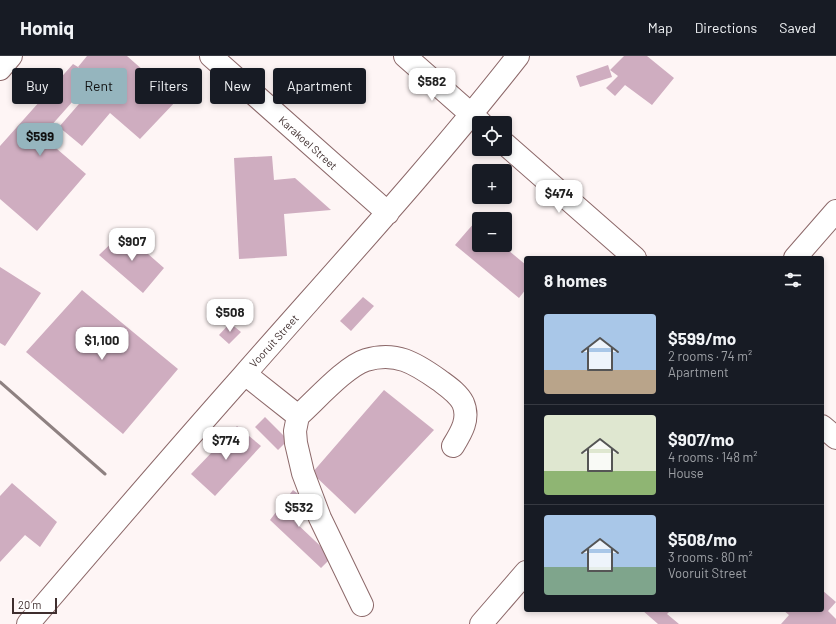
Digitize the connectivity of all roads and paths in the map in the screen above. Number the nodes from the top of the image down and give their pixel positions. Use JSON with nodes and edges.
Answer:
{"nodes":[{"id":1,"x":11,"y":56,"type":"edge"},
{"id":2,"x":211,"y":56,"type":"edge"},
{"id":3,"x":405,"y":56,"type":"edge"},
{"id":4,"x":518,"y":56,"type":"edge"},
{"id":5,"x":0,"y":68,"type":"edge"},
{"id":6,"x":473,"y":116,"type":"edge"},
{"id":7,"x":478,"y":116,"type":"edge"},
{"id":8,"x":472,"y":123,"type":"edge"},
{"id":9,"x":512,"y":150,"type":"edge"},
{"id":10,"x":836,"y":211,"type":"edge"},
{"id":11,"x":388,"y":214,"type":"junction"},
{"id":12,"x":633,"y":256,"type":"edge"},
{"id":13,"x":797,"y":256,"type":"edge"},
{"id":14,"x":245,"y":374,"type":"junction"},
{"id":15,"x":298,"y":416,"type":"junction"},
{"id":16,"x":824,"y":428,"type":"edge"},
{"id":17,"x":836,"y":438,"type":"edge"},
{"id":18,"x":453,"y":446,"type":"dead end"},
{"id":19,"x":524,"y":574,"type":"edge"},
{"id":20,"x":362,"y":605,"type":"dead end"},
{"id":21,"x":31,"y":623,"type":"edge"},
{"id":22,"x":481,"y":624,"type":"edge"}],
"edges":[{"from":1,"to":5,"type":"street"},
{"from":2,"to":11,"type":"street","name":"Karakoel Street"},
{"from":3,"to":6,"type":"street"},
{"from":4,"to":7,"type":"street","name":"Vooruit Street"},
{"from":8,"to":11,"type":"street","name":"Vooruit Street"},
{"from":9,"to":12,"type":"street"},
{"from":10,"to":13,"type":"street"},
{"from":11,"to":14,"type":"street","name":"Vooruit Street"},
{"from":14,"to":15,"type":"street"},
{"from":14,"to":21,"type":"street","name":"Vooruit Street"},
{"from":15,"to":18,"type":"street"},
{"from":15,"to":20,"type":"street"},
{"from":16,"to":17,"type":"street"},
{"from":19,"to":22,"type":"street"}]}
